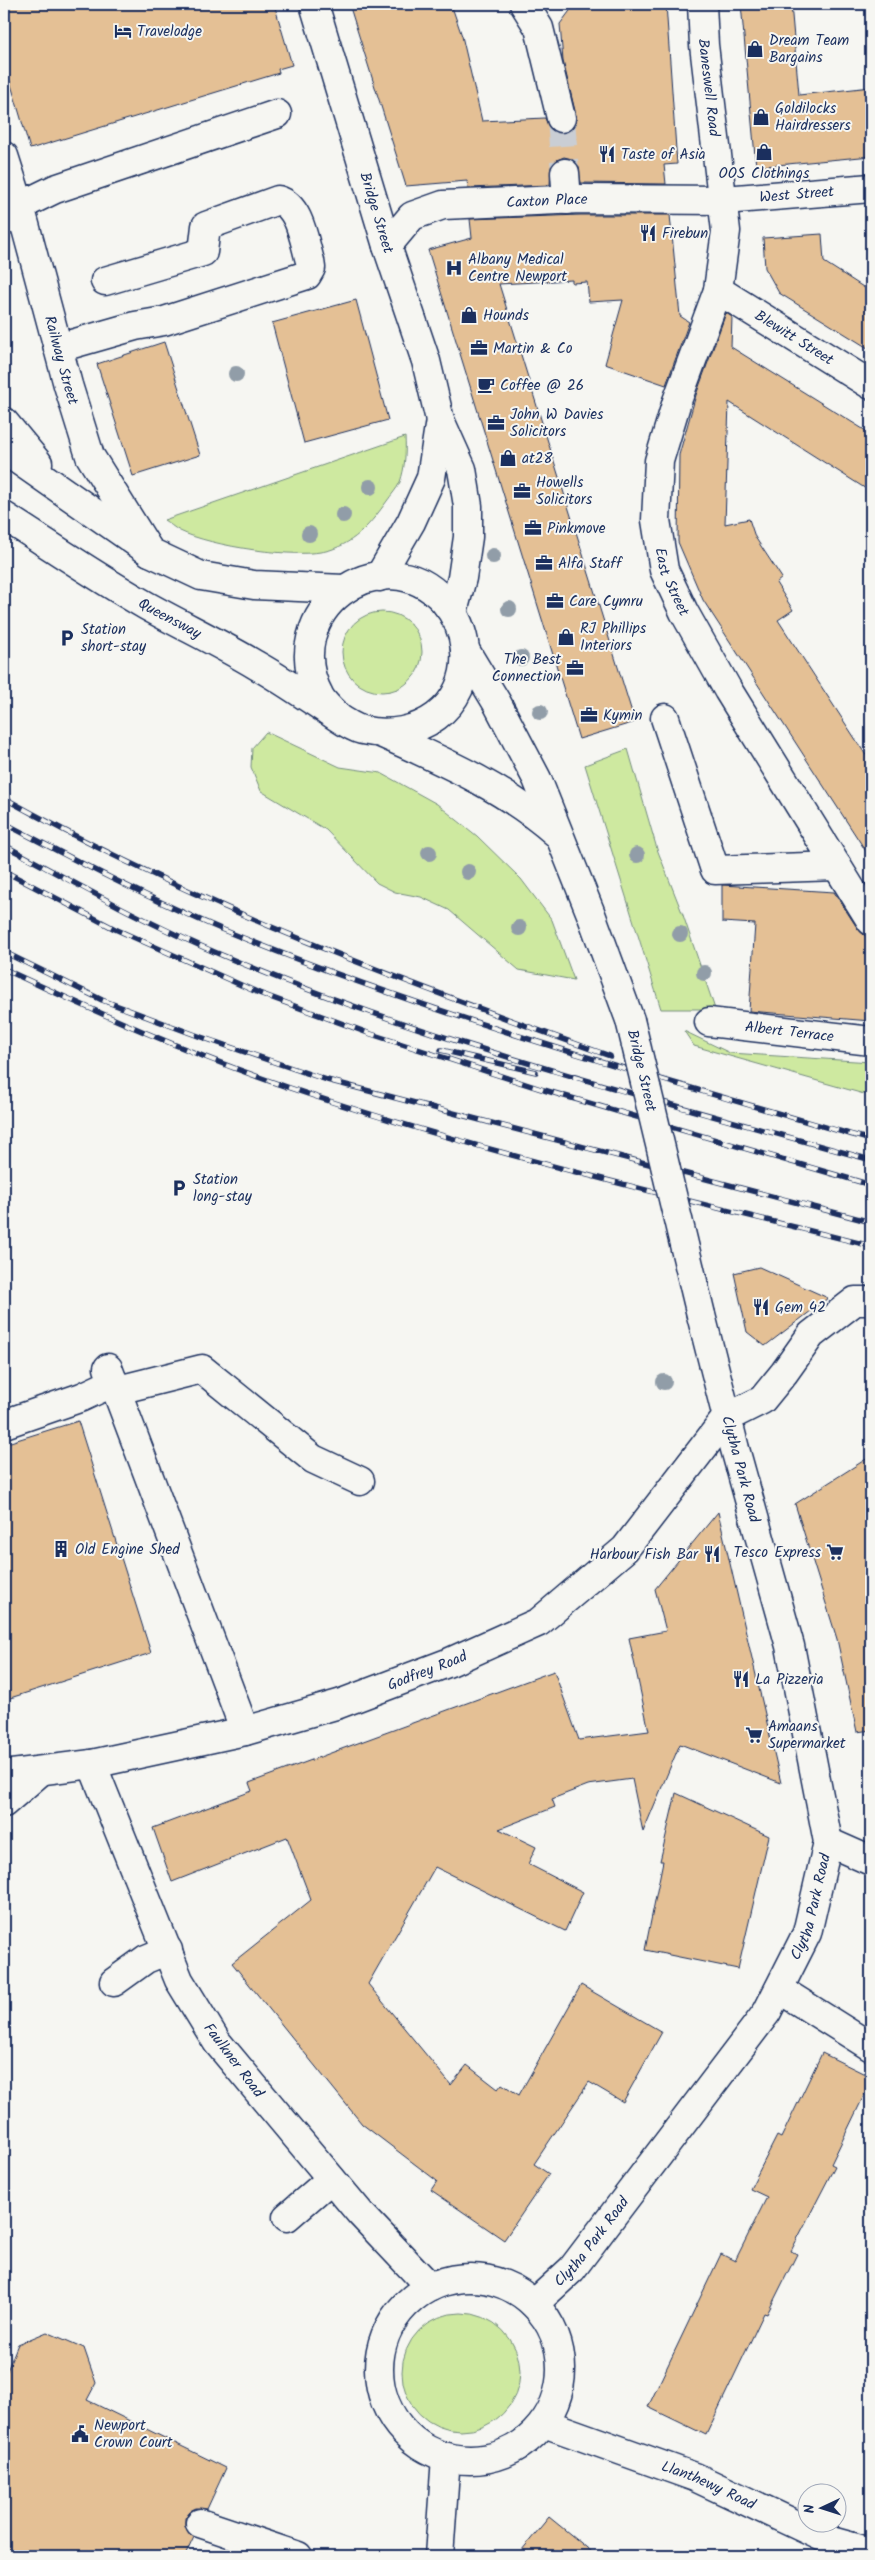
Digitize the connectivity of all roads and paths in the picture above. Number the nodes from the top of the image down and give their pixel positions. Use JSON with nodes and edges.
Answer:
{"nodes":[{"id":1,"x":314,"y":4,"type":"edge"},
{"id":2,"x":524,"y":4,"type":"edge"},
{"id":3,"x":702,"y":4,"type":"edge"},
{"id":4,"x":277,"y":114,"type":"dead end"},
{"id":5,"x":561,"y":118,"type":"tunnel mouth"},
{"id":6,"x":4,"y":156,"type":"edge"},
{"id":7,"x":565,"y":173,"type":"tunnel mouth"},
{"id":8,"x":871,"y":188,"type":"edge"},
{"id":9,"x":567,"y":200,"type":"junction"},
{"id":10,"x":724,"y":200,"type":"junction"},
{"id":11,"x":12,"y":214,"type":"edge"},
{"id":12,"x":387,"y":246,"type":"junction"},
{"id":13,"x":104,"y":281,"type":"dead end"},
{"id":14,"x":718,"y":290,"type":"junction"},
{"id":15,"x":58,"y":348,"type":"junction"},
{"id":16,"x":871,"y":385,"type":"edge"},
{"id":17,"x":440,"y":420,"type":"junction"},
{"id":18,"x":4,"y":422,"type":"edge"},
{"id":19,"x":4,"y":450,"type":"edge"},
{"id":20,"x":58,"y":488,"type":"junction"},
{"id":21,"x":4,"y":516,"type":"edge"},
{"id":22,"x":150,"y":552,"type":"junction"},
{"id":23,"x":379,"y":576,"type":"junction"},
{"id":24,"x":344,"y":589,"type":"junction"},
{"id":25,"x":453,"y":612,"type":"junction"},
{"id":26,"x":465,"y":650,"type":"junction"},
{"id":27,"x":338,"y":717,"type":"junction"},
{"id":28,"x":665,"y":718,"type":"dead end"},
{"id":29,"x":383,"y":734,"type":"junction"},
{"id":30,"x":559,"y":836,"type":"junction"},
{"id":31,"x":837,"y":866,"type":"junction"},
{"id":32,"x":871,"y":921,"type":"edge"},
{"id":33,"x":709,"y":1022,"type":"dead end"},
{"id":34,"x":871,"y":1041,"type":"edge"},
{"id":35,"x":871,"y":1301,"type":"edge"},
{"id":36,"x":701,"y":1315,"type":"joint"},
{"id":37,"x":113,"y":1380,"type":"junction"},
{"id":38,"x":726,"y":1418,"type":"junction"},
{"id":39,"x":4,"y":1424,"type":"edge"},
{"id":40,"x":360,"y":1481,"type":"dead end"},
{"id":41,"x":245,"y":1731,"type":"junction"},
{"id":42,"x":92,"y":1764,"type":"junction"},
{"id":43,"x":41,"y":1770,"type":"junction"},
{"id":44,"x":4,"y":1775,"type":"edge"},
{"id":45,"x":4,"y":1803,"type":"edge"},
{"id":46,"x":828,"y":1842,"type":"junction"},
{"id":47,"x":871,"y":1861,"type":"edge"},
{"id":48,"x":168,"y":1950,"type":"junction"},
{"id":49,"x":114,"y":1982,"type":"dead end"},
{"id":50,"x":779,"y":1989,"type":"junction"},
{"id":51,"x":871,"y":2047,"type":"edge"},
{"id":52,"x":331,"y":2179,"type":"junction"},
{"id":53,"x":286,"y":2217,"type":"dead end"},
{"id":54,"x":430,"y":2288,"type":"junction"},
{"id":55,"x":534,"y":2304,"type":"junction"},
{"id":56,"x":544,"y":2423,"type":"junction"},
{"id":57,"x":446,"y":2458,"type":"junction"},
{"id":58,"x":200,"y":2523,"type":"dead end"},
{"id":59,"x":871,"y":2552,"type":"edge"},
{"id":60,"x":298,"y":2556,"type":"edge"},
{"id":61,"x":439,"y":2556,"type":"edge"}],
"edges":[{"from":1,"to":12,"type":"main road","name":"Bridge Street"},
{"from":2,"to":5,"type":"main road"},
{"from":3,"to":10,"type":"main road","name":"Baneswell Road"},
{"from":4,"to":11,"type":"main road"},
{"from":6,"to":11,"type":"main road","name":"Railway Street"},
{"from":7,"to":9,"type":"main road"},
{"from":8,"to":10,"type":"main road","name":"West Street"},
{"from":9,"to":10,"type":"main road","name":"Caxton Place"},
{"from":9,"to":12,"type":"main road","name":"Caxton Place"},
{"from":10,"to":14,"type":"main road","name":"East Street"},
{"from":11,"to":15,"type":"main road","name":"Railway Street"},
{"from":12,"to":17,"type":"main road","name":"Bridge Street"},
{"from":13,"to":15,"type":"main road"},
{"from":14,"to":16,"type":"main road","name":"Blewitt Street"},
{"from":14,"to":31,"type":"main road","name":"East Street"},
{"from":15,"to":22,"type":"main road","name":"Railway Street"},
{"from":17,"to":23,"type":"main road","name":"Bridge Street"},
{"from":17,"to":25,"type":"main road","name":"Bridge Street"},
{"from":18,"to":20,"type":"main road","name":"Queensway"},
{"from":19,"to":20,"type":"main road","name":"Queensway"},
{"from":20,"to":22,"type":"main road","name":"Queensway"},
{"from":21,"to":27,"type":"main road","name":"Queensway"},
{"from":22,"to":24,"type":"main road","name":"Queensway"},
{"from":23,"to":24,"type":"main road","name":"Queensway"},
{"from":23,"to":25,"type":"main road","name":"Queensway"},
{"from":24,"to":27,"type":"main road","name":"Queensway"},
{"from":25,"to":26,"type":"main road","name":"Queensway"},
{"from":26,"to":29,"type":"main road","name":"Queensway"},
{"from":26,"to":30,"type":"main road","name":"Bridge Street"},
{"from":27,"to":29,"type":"main road","name":"Queensway"},
{"from":28,"to":31,"type":"main road"},
{"from":29,"to":30,"type":"main road","name":"Bridge Street"},
{"from":30,"to":36,"type":"main road","name":"Bridge Street","bridge":true},
{"from":31,"to":32,"type":"main road","name":"East Street"},
{"from":33,"to":34,"type":"main road","name":"Albert Terrace"},
{"from":35,"to":38,"type":"main road"},
{"from":36,"to":38,"type":"main road","name":"Clytha Park Road"},
{"from":37,"to":39,"type":"main road"},
{"from":37,"to":40,"type":"main road"},
{"from":37,"to":41,"type":"main road"},
{"from":38,"to":41,"type":"main road","name":"Godfrey Road"},
{"from":38,"to":46,"type":"main road","name":"Clytha Park Road"},
{"from":41,"to":42,"type":"main road","name":"Godfrey Road"},
{"from":42,"to":43,"type":"main road","name":"Godfrey Road"},
{"from":42,"to":48,"type":"main road","name":"Faulkner Road"},
{"from":43,"to":44,"type":"main road","name":"Godfrey Road"},
{"from":43,"to":45,"type":"main road"},
{"from":46,"to":47,"type":"main road"},
{"from":46,"to":50,"type":"main road","name":"Clytha Park Road"},
{"from":48,"to":49,"type":"main road"},
{"from":48,"to":52,"type":"main road","name":"Faulkner Road"},
{"from":50,"to":51,"type":"main road"},
{"from":50,"to":55,"type":"main road","name":"Clytha Park Road"},
{"from":52,"to":53,"type":"main road"},
{"from":52,"to":54,"type":"main road","name":"Faulkner Road"},
{"from":54,"to":55,"type":"main road"},
{"from":54,"to":57,"type":"main road"},
{"from":55,"to":56,"type":"main road"},
{"from":56,"to":57,"type":"main road"},
{"from":56,"to":59,"type":"main road","name":"Llanthewy Road"},
{"from":57,"to":61,"type":"main road"},
{"from":58,"to":60,"type":"main road"}]}
